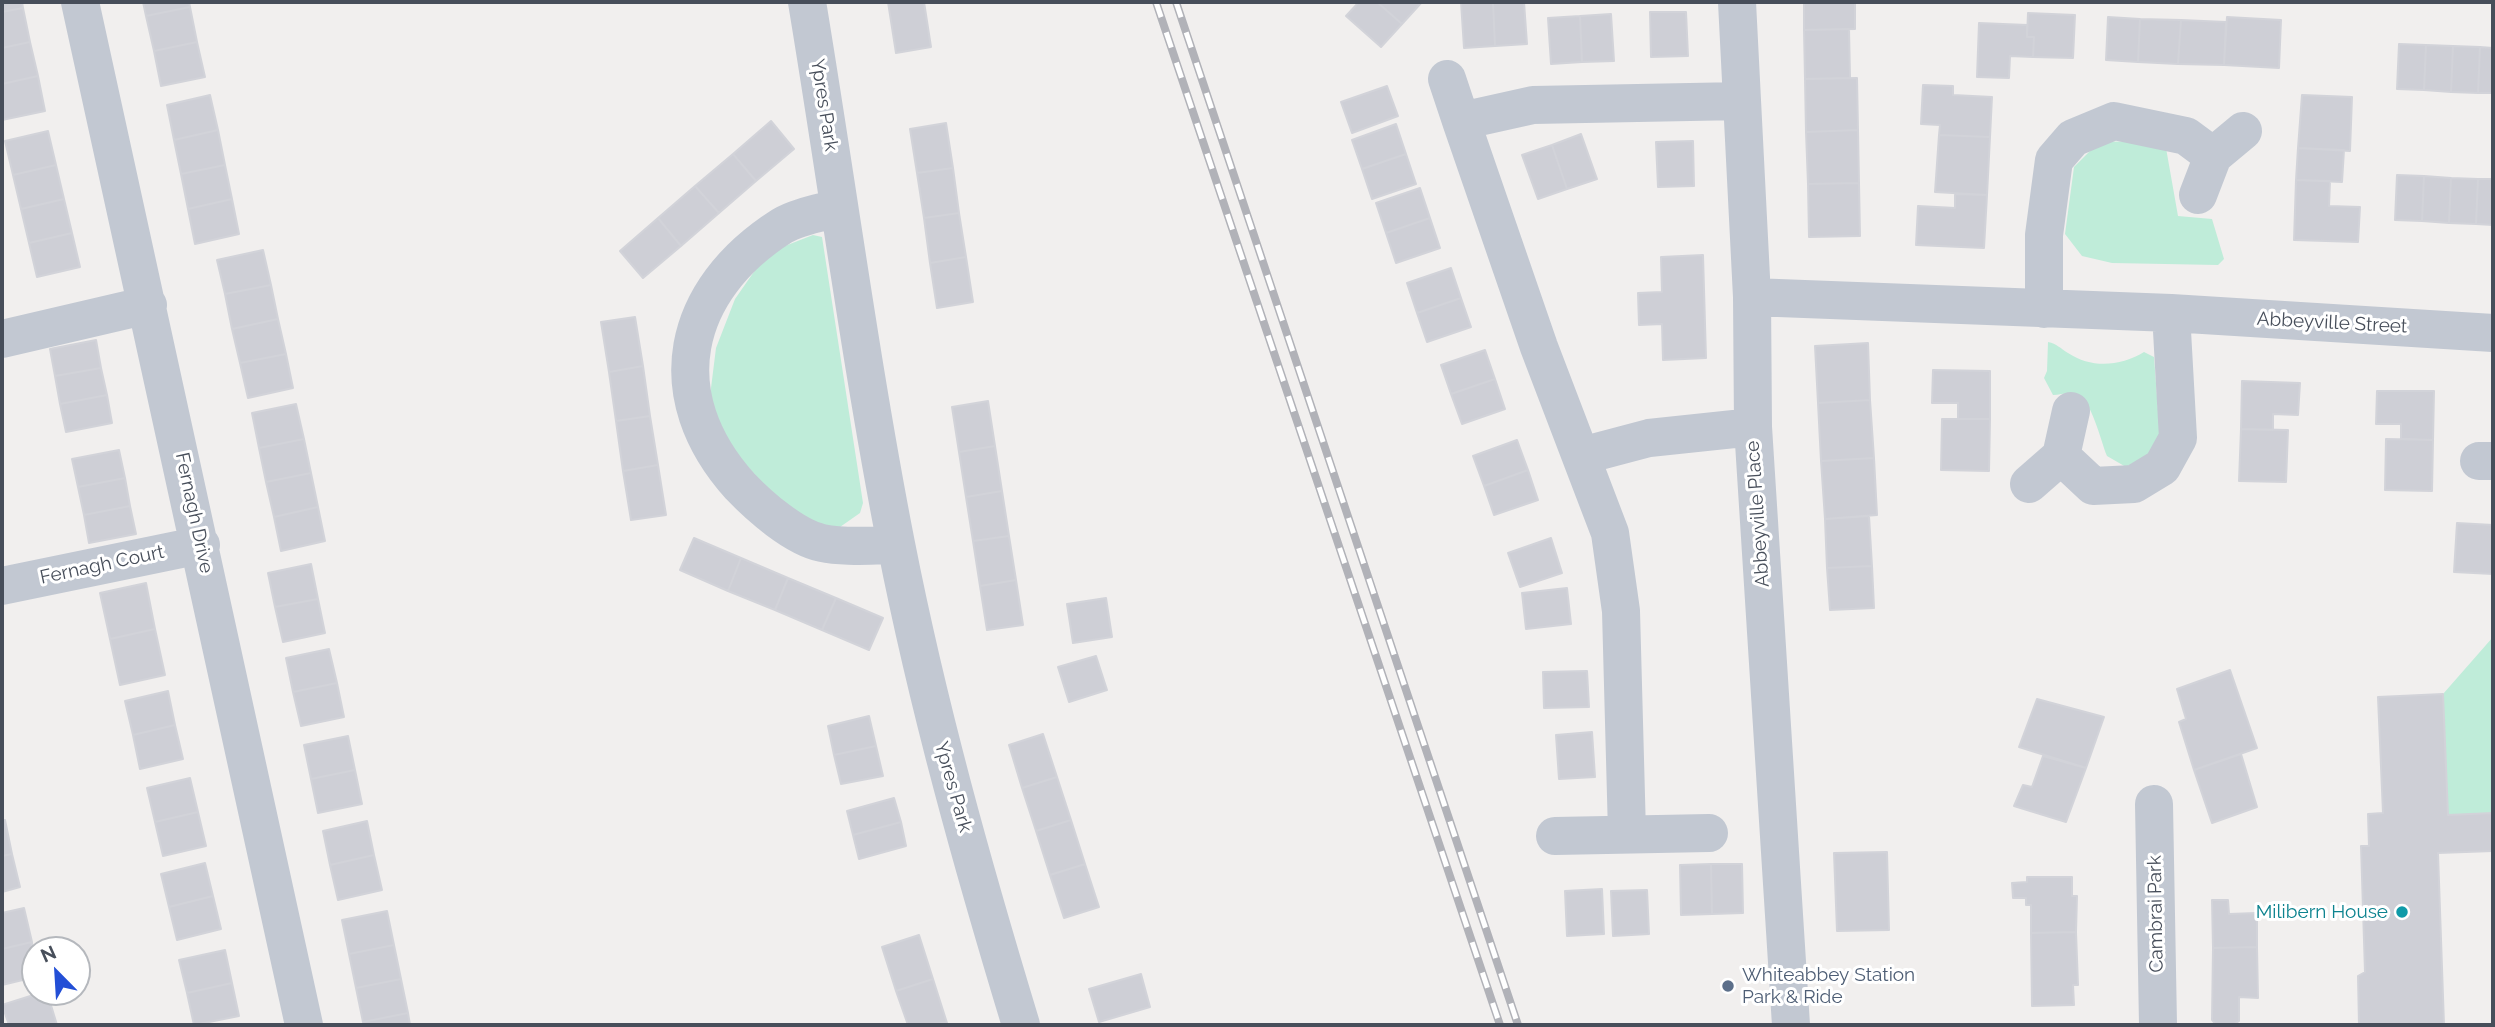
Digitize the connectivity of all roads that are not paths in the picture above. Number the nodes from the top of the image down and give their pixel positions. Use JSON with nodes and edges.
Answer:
{"nodes":[{"id":1,"x":80,"y":2,"type":"edge"},
{"id":2,"x":807,"y":2,"type":"edge"},
{"id":3,"x":1737,"y":2,"type":"edge"},
{"id":4,"x":1447,"y":79,"type":"dead end"},
{"id":5,"x":1742,"y":101,"type":"junction"},
{"id":6,"x":1461,"y":121,"type":"junction"},
{"id":7,"x":2243,"y":131,"type":"dead end"},
{"id":8,"x":2213,"y":156,"type":"junction"},
{"id":9,"x":2198,"y":195,"type":"dead end"},
{"id":10,"x":838,"y":208,"type":"junction"},
{"id":11,"x":1752,"y":297,"type":"junction"},
{"id":12,"x":148,"y":305,"type":"junction"},
{"id":13,"x":2044,"y":309,"type":"junction"},
{"id":14,"x":2171,"y":313,"type":"junction"},
{"id":15,"x":2493,"y":333,"type":"edge"},
{"id":16,"x":2,"y":339,"type":"edge"},
{"id":17,"x":2071,"y":411,"type":"dead end"},
{"id":18,"x":1753,"y":428,"type":"junction"},
{"id":19,"x":1581,"y":456,"type":"junction"},
{"id":20,"x":2060,"y":456,"type":"junction"},
{"id":21,"x":2029,"y":484,"type":"dead end"},
{"id":22,"x":201,"y":545,"type":"junction"},
{"id":23,"x":896,"y":545,"type":"junction"},
{"id":24,"x":2,"y":586,"type":"edge"},
{"id":25,"x":2154,"y":803,"type":"dead end"},
{"id":26,"x":1627,"y":833,"type":"junction"},
{"id":27,"x":1709,"y":833,"type":"dead end"},
{"id":28,"x":1555,"y":836,"type":"dead end"},
{"id":29,"x":304,"y":1025,"type":"edge"},
{"id":30,"x":1021,"y":1025,"type":"edge"},
{"id":31,"x":1791,"y":1025,"type":"edge"},
{"id":32,"x":2158,"y":1025,"type":"edge"}],
"edges":[{"from":1,"to":12,"type":"street","name":"Fernagh Drive"},
{"from":2,"to":10,"type":"street","name":"Ypres Park"},
{"from":3,"to":5,"type":"street","name":"Abbeyville Place"},
{"from":4,"to":6,"type":"street"},
{"from":5,"to":6,"type":"street"},
{"from":5,"to":11,"type":"street","name":"Abbeyville Place"},
{"from":6,"to":19,"type":"street"},
{"from":7,"to":8,"type":"street"},
{"from":8,"to":9,"type":"street"},
{"from":8,"to":13,"type":"street"},
{"from":10,"to":23,"type":"street","name":"Ypres Park"},
{"from":10,"to":23,"type":"street"},
{"from":11,"to":13,"type":"street","name":"Abbeyville Street"},
{"from":11,"to":18,"type":"street","name":"Abbeyville Place"},
{"from":12,"to":16,"type":"street"},
{"from":12,"to":22,"type":"street","name":"Fernagh Drive"},
{"from":13,"to":14,"type":"street","name":"Abbeyville Street"},
{"from":14,"to":15,"type":"street","name":"Abbeyville Street"},
{"from":14,"to":20,"type":"street"},
{"from":17,"to":20,"type":"street"},
{"from":18,"to":19,"type":"street"},
{"from":18,"to":31,"type":"street","name":"Abbeyville Place"},
{"from":19,"to":26,"type":"street"},
{"from":20,"to":21,"type":"street"},
{"from":22,"to":24,"type":"street","name":"Fernagh Court"},
{"from":22,"to":29,"type":"street","name":"Fernagh Drive"},
{"from":23,"to":30,"type":"street","name":"Ypres Park"},
{"from":25,"to":32,"type":"street","name":"Cambrai Park"},
{"from":26,"to":27,"type":"street"},
{"from":26,"to":28,"type":"street"}]}
